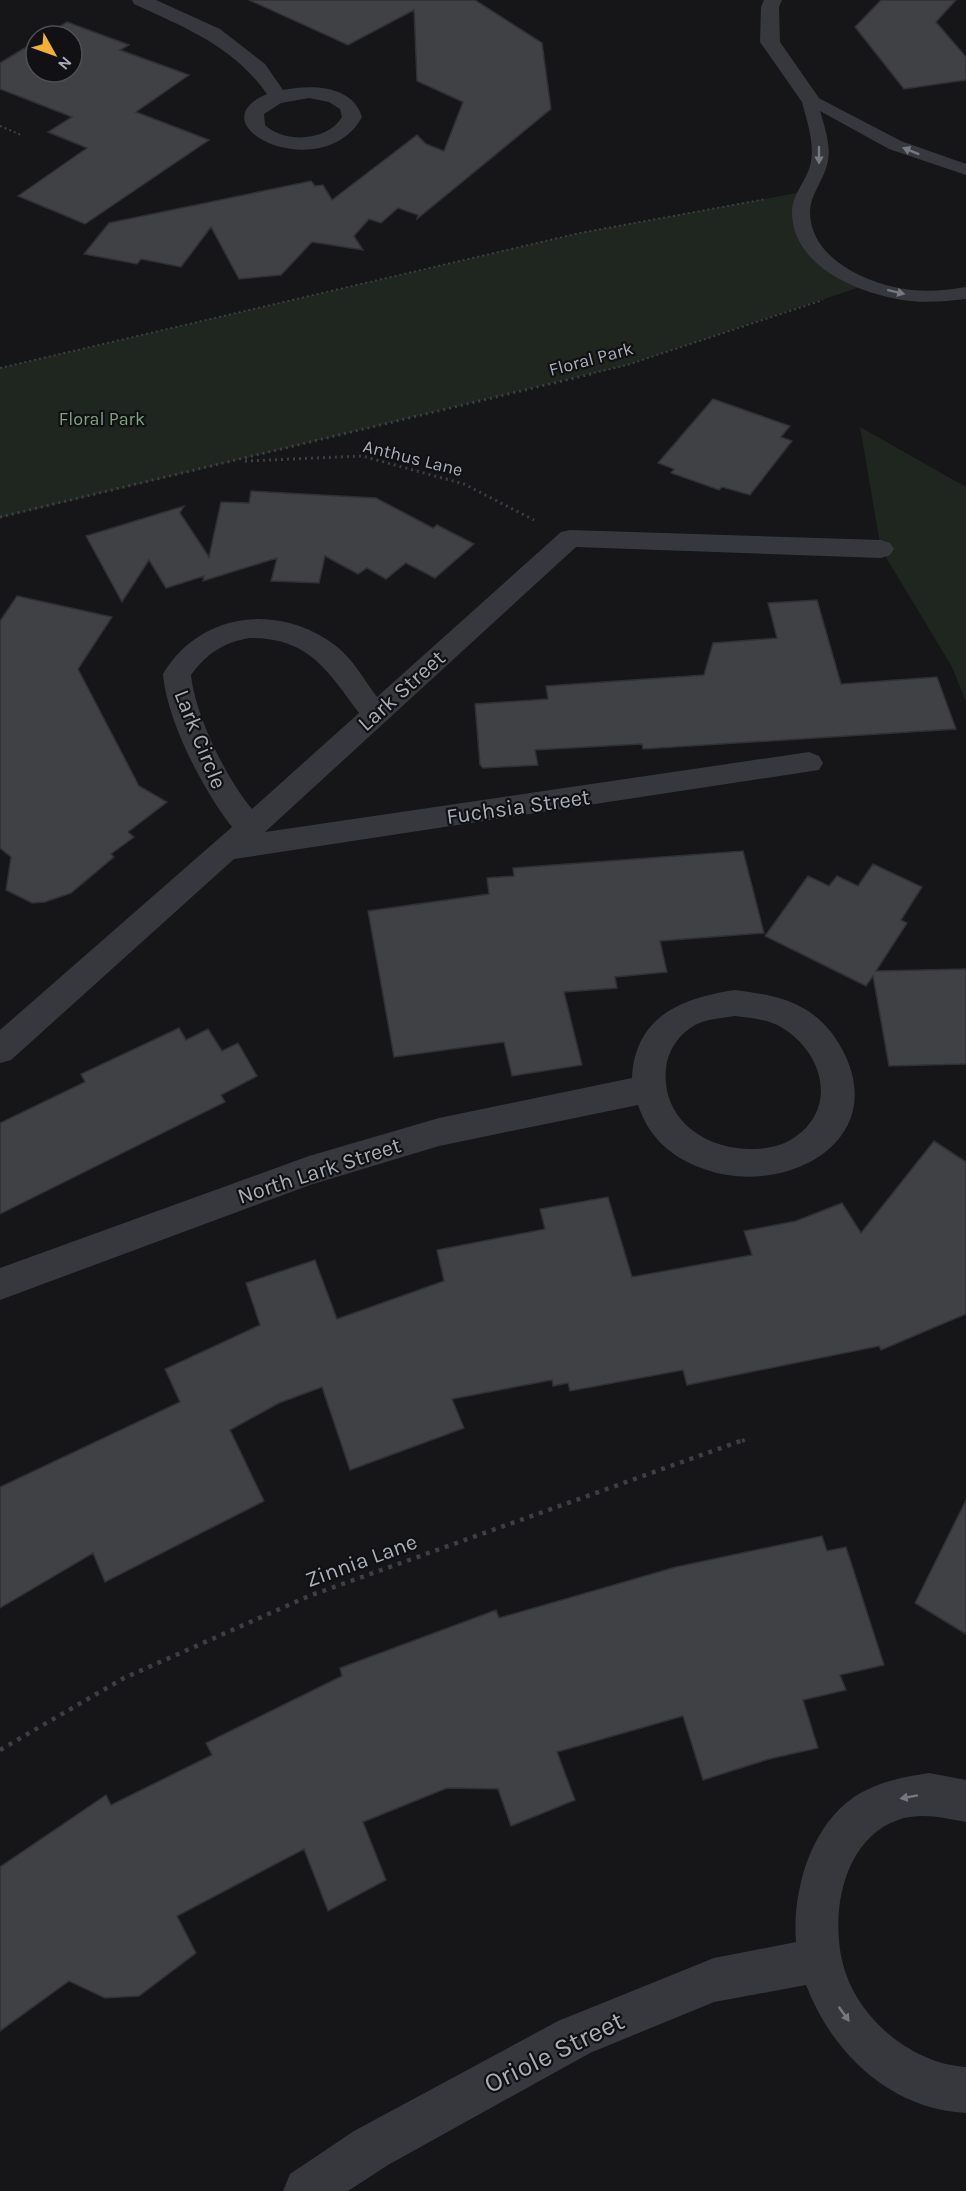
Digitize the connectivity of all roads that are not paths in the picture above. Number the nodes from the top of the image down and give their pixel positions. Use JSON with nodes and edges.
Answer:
{"nodes":[{"id":1,"x":141,"y":0,"type":"edge"},
{"id":2,"x":773,"y":0,"type":"edge"},
{"id":3,"x":278,"y":96,"type":"dead end"},
{"id":4,"x":809,"y":98,"type":"junction"},
{"id":5,"x":966,"y":152,"type":"edge"},
{"id":6,"x":961,"y":168,"type":"edge"},
{"id":7,"x":966,"y":293,"type":"edge"},
{"id":8,"x":881,"y":549,"type":"dead end"},
{"id":9,"x":374,"y":713,"type":"junction"},
{"id":10,"x":809,"y":763,"type":"dead end"},
{"id":11,"x":250,"y":828,"type":"junction"},
{"id":12,"x":227,"y":849,"type":"junction"},
{"id":13,"x":0,"y":1050,"type":"edge"},
{"id":14,"x":648,"y":1089,"type":"junction"},
{"id":15,"x":0,"y":1284,"type":"edge"},
{"id":16,"x":966,"y":1801,"type":"edge"},
{"id":17,"x":820,"y":1960,"type":"junction"},
{"id":18,"x":966,"y":2090,"type":"edge"},
{"id":19,"x":308,"y":2191,"type":"edge"}],
"edges":[{"from":1,"to":3,"type":"street"},
{"from":2,"to":4,"type":"street"},
{"from":6,"to":4,"type":"lane","one_way":true},
{"from":4,"to":7,"type":"lane","one_way":true},
{"from":5,"to":6,"type":"lane"},
{"from":8,"to":9,"type":"street","name":"Lark Street"},
{"from":9,"to":11,"type":"street","name":"Lark Street"},
{"from":9,"to":11,"type":"street","name":"Lark Circle"},
{"from":10,"to":12,"type":"street","name":"Fuchsia Street"},
{"from":11,"to":12,"type":"street","name":"Lark Street"},
{"from":12,"to":13,"type":"street","name":"Lark Street"},
{"from":14,"to":14,"type":"street"},
{"from":14,"to":15,"type":"street","name":"North Lark Street"},
{"from":16,"to":17,"type":"street","one_way":true},
{"from":17,"to":18,"type":"street","one_way":true},
{"from":17,"to":19,"type":"street","name":"Oriole Street"}]}
